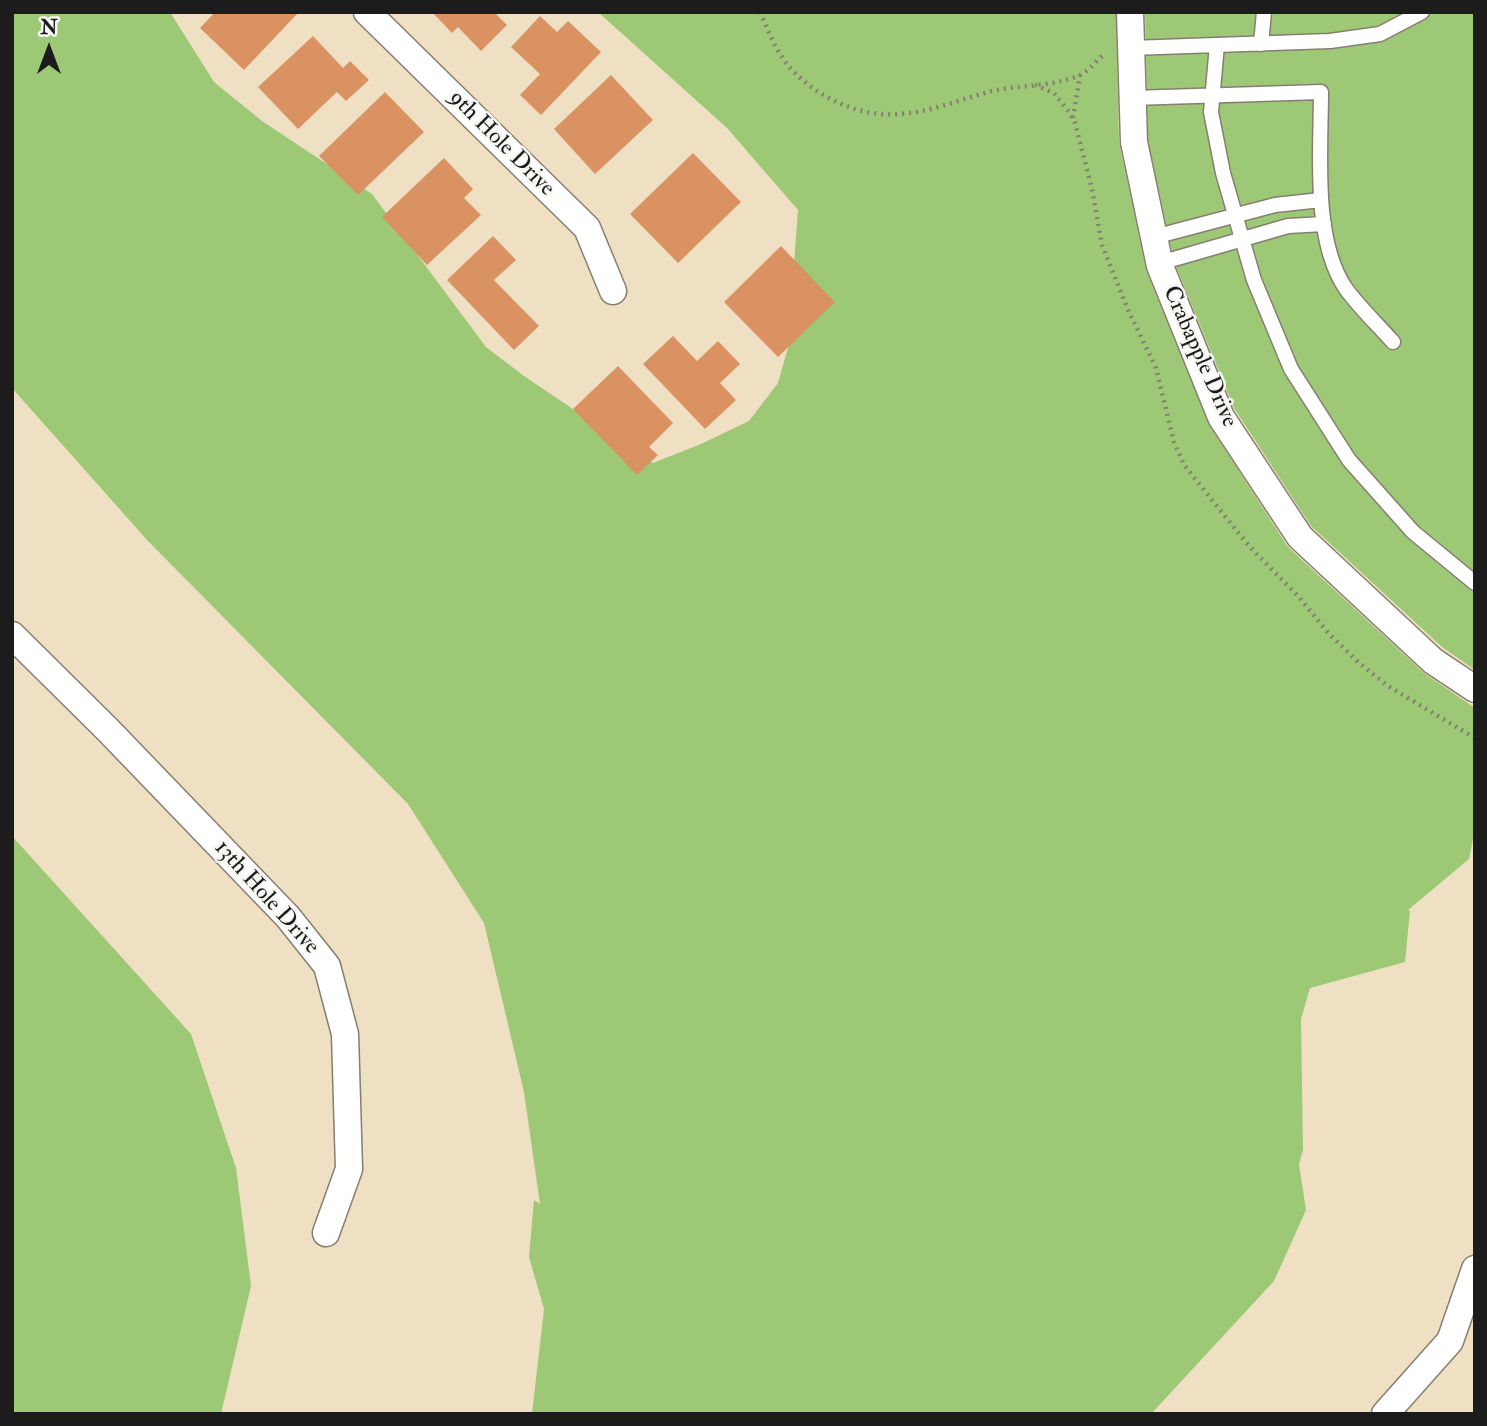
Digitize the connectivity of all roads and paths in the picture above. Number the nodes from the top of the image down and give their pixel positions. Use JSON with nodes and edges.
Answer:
{"nodes":[{"id":1,"x":367,"y":12,"type":"edge"},
{"id":2,"x":760,"y":12,"type":"edge"},
{"id":3,"x":1130,"y":12,"type":"edge"},
{"id":4,"x":1264,"y":12,"type":"edge"},
{"id":5,"x":1422,"y":12,"type":"edge"},
{"id":6,"x":1261,"y":44,"type":"junction"},
{"id":7,"x":1217,"y":45,"type":"junction"},
{"id":8,"x":1122,"y":49,"type":"junction"},
{"id":9,"x":1080,"y":74,"type":"junction"},
{"id":10,"x":1212,"y":95,"type":"junction"},
{"id":11,"x":1132,"y":99,"type":"junction"},
{"id":12,"x":1072,"y":118,"type":"dead end"},
{"id":13,"x":1321,"y":200,"type":"junction"},
{"id":14,"x":1235,"y":215,"type":"junction"},
{"id":15,"x":1324,"y":224,"type":"junction"},
{"id":16,"x":1154,"y":237,"type":"junction"},
{"id":17,"x":1242,"y":239,"type":"junction"},
{"id":18,"x":1160,"y":263,"type":"junction"},
{"id":19,"x":613,"y":291,"type":"dead end"},
{"id":20,"x":1393,"y":342,"type":"dead end"},
{"id":21,"x":1475,"y":583,"type":"edge"},
{"id":22,"x":12,"y":635,"type":"edge"},
{"id":23,"x":1475,"y":689,"type":"edge"},
{"id":24,"x":326,"y":1233,"type":"dead end"},
{"id":25,"x":1475,"y":1269,"type":"edge"},
{"id":26,"x":1385,"y":1414,"type":"edge"}],
"edges":[{"from":1,"to":19,"type":"street","name":"9th Hole Drive"},
{"from":2,"to":9,"type":"path"},
{"from":3,"to":8,"type":"street","name":"Crabapple Drive"},
{"from":4,"to":6,"type":"lane"},
{"from":5,"to":6,"type":"lane"},
{"from":6,"to":7,"type":"lane"},
{"from":7,"to":8,"type":"lane"},
{"from":7,"to":10,"type":"lane"},
{"from":8,"to":9,"type":"path"},
{"from":8,"to":11,"type":"street","name":"Crabapple Drive"},
{"from":9,"to":12,"type":"path"},
{"from":10,"to":11,"type":"lane"},
{"from":10,"to":13,"type":"lane"},
{"from":10,"to":14,"type":"lane"},
{"from":11,"to":16,"type":"street","name":"Crabapple Drive"},
{"from":13,"to":14,"type":"lane"},
{"from":13,"to":15,"type":"lane"},
{"from":14,"to":16,"type":"lane"},
{"from":14,"to":17,"type":"lane"},
{"from":15,"to":17,"type":"lane"},
{"from":15,"to":20,"type":"lane"},
{"from":16,"to":18,"type":"street","name":"Crabapple Drive"},
{"from":17,"to":18,"type":"lane"},
{"from":17,"to":21,"type":"lane"},
{"from":18,"to":23,"type":"street","name":"Crabapple Drive"},
{"from":22,"to":24,"type":"street","name":"13th Hole Drive"},
{"from":25,"to":26,"type":"street"}]}
